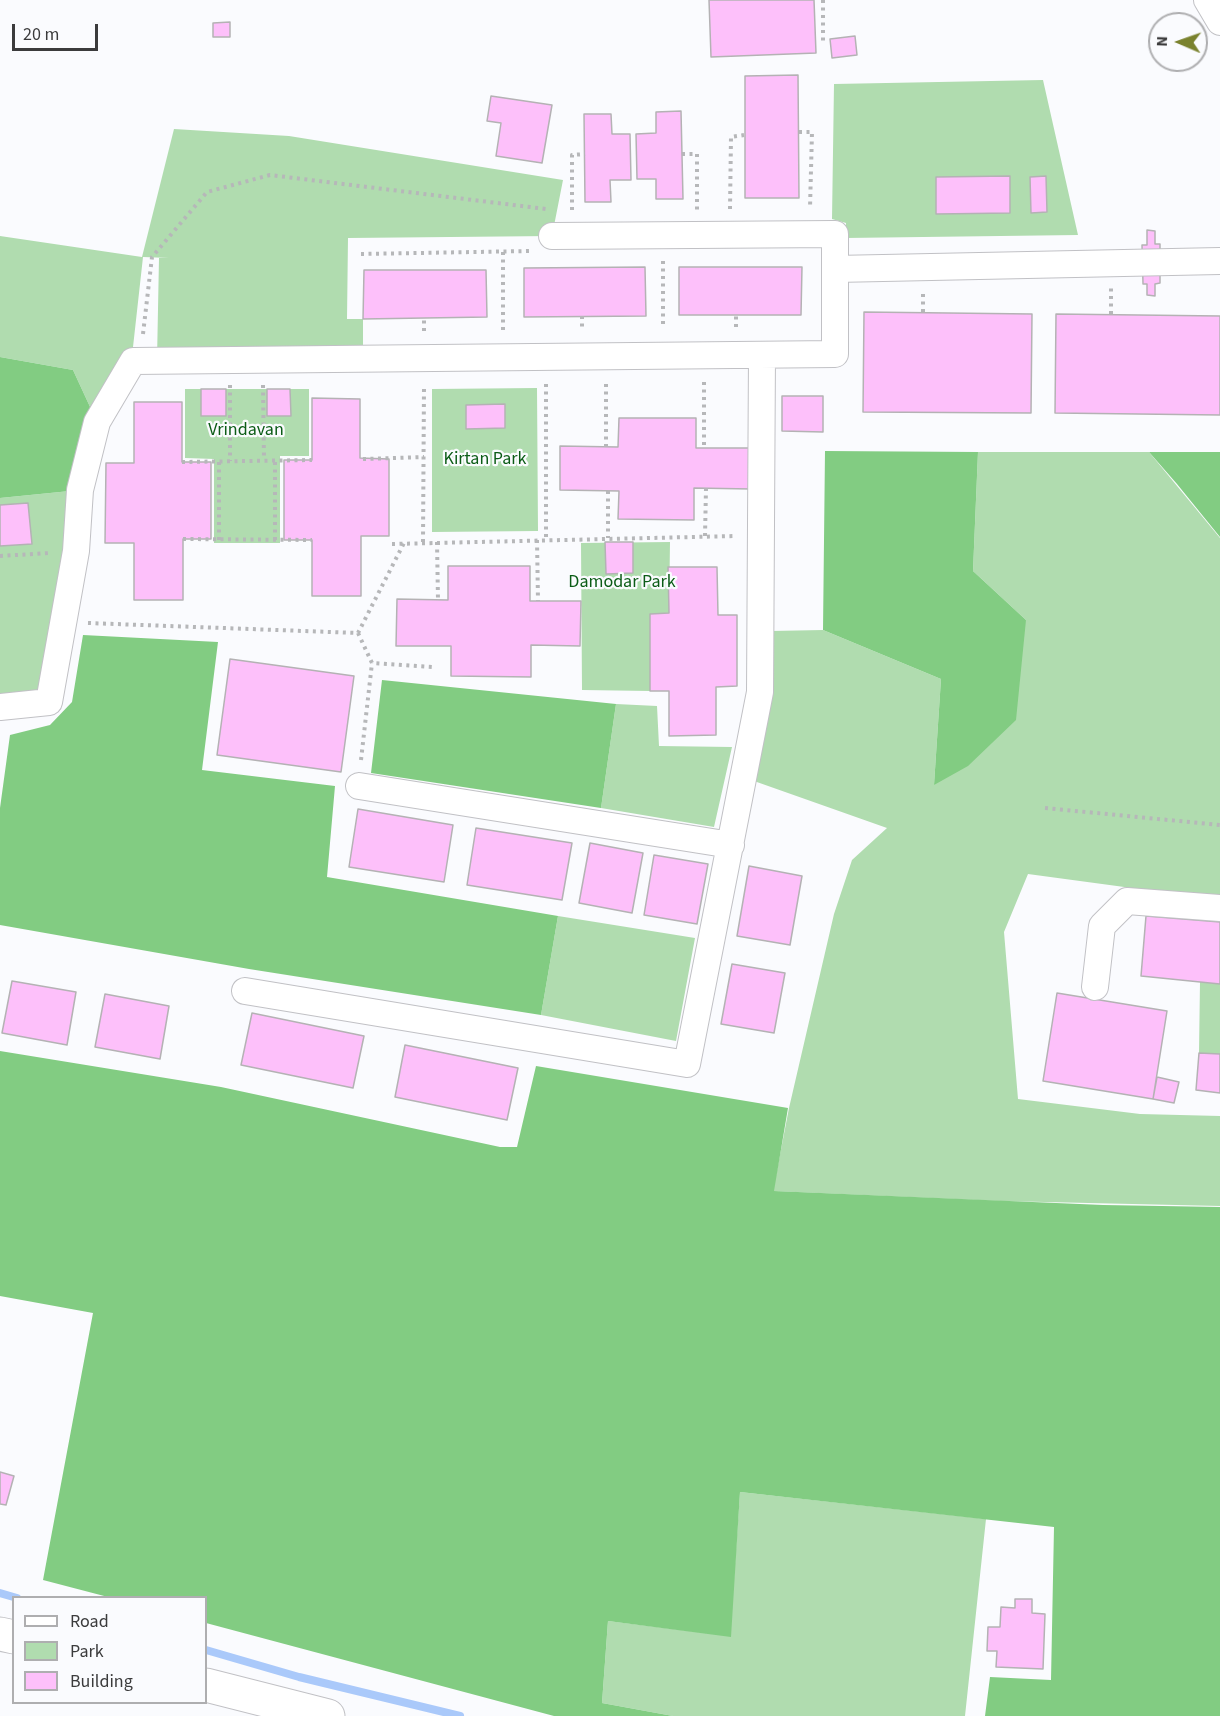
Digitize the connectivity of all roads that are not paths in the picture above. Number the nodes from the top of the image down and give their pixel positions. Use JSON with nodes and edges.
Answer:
{"nodes":[{"id":1,"x":1207,"y":0,"type":"edge"},
{"id":2,"x":1220,"y":22,"type":"edge"},
{"id":3,"x":552,"y":236,"type":"road end"},
{"id":4,"x":1220,"y":261,"type":"edge"},
{"id":5,"x":835,"y":269,"type":"junction"},
{"id":6,"x":762,"y":355,"type":"junction"},
{"id":7,"x":0,"y":707,"type":"edge"},
{"id":8,"x":359,"y":786,"type":"road end"},
{"id":9,"x":731,"y":845,"type":"junction"},
{"id":10,"x":1220,"y":908,"type":"edge"},
{"id":11,"x":1095,"y":987,"type":"dead end"},
{"id":12,"x":244,"y":990,"type":"dead end"},
{"id":13,"x":207,"y":1685,"type":"edge"},
{"id":14,"x":328,"y":1716,"type":"edge"}],
"edges":[{"from":1,"to":2,"type":"street"},
{"from":3,"to":5,"type":"street"},
{"from":4,"to":5,"type":"street"},
{"from":5,"to":6,"type":"street"},
{"from":6,"to":7,"type":"street"},
{"from":6,"to":9,"type":"street"},
{"from":8,"to":9,"type":"street"},
{"from":9,"to":12,"type":"street"},
{"from":10,"to":11,"type":"street"},
{"from":13,"to":14,"type":"street"}]}
